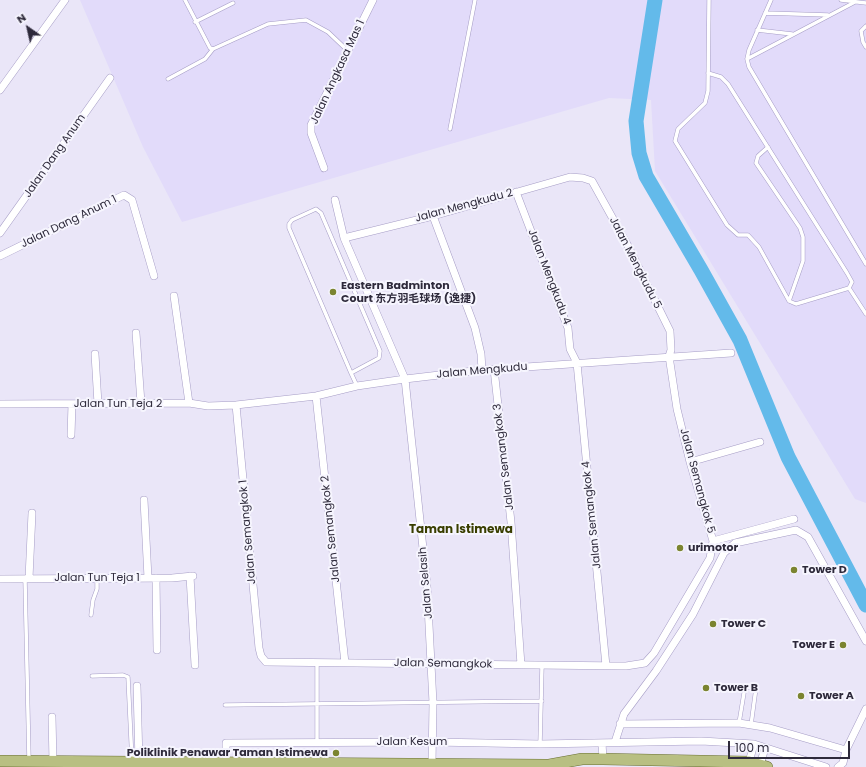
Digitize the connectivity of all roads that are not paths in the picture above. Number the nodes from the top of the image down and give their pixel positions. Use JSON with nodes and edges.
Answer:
{"nodes":[{"id":1,"x":65,"y":0,"type":"edge"},
{"id":2,"x":185,"y":0,"type":"edge"},
{"id":3,"x":475,"y":0,"type":"edge"},
{"id":4,"x":709,"y":0,"type":"edge"},
{"id":5,"x":771,"y":0,"type":"edge"},
{"id":6,"x":841,"y":0,"type":"edge"},
{"id":7,"x":370,"y":1,"type":"edge"},
{"id":8,"x":855,"y":2,"type":"junction"},
{"id":9,"x":233,"y":3,"type":"dead end"},
{"id":10,"x":866,"y":3,"type":"edge"},
{"id":11,"x":765,"y":14,"type":"junction"},
{"id":12,"x":828,"y":15,"type":"junction"},
{"id":13,"x":195,"y":22,"type":"junction"},
{"id":14,"x":866,"y":26,"type":"edge"},
{"id":15,"x":757,"y":30,"type":"junction"},
{"id":16,"x":792,"y":34,"type":"junction"},
{"id":17,"x":866,"y":47,"type":"edge"},
{"id":18,"x":214,"y":49,"type":"junction"},
{"id":19,"x":347,"y":50,"type":"junction"},
{"id":20,"x":747,"y":59,"type":"junction"},
{"id":21,"x":708,"y":73,"type":"junction"},
{"id":22,"x":110,"y":78,"type":"dead end"},
{"id":23,"x":168,"y":79,"type":"dead end"},
{"id":24,"x":0,"y":90,"type":"edge"},
{"id":25,"x":450,"y":129,"type":"dead end"},
{"id":26,"x":768,"y":147,"type":"junction"},
{"id":27,"x":324,"y":168,"type":"dead end"},
{"id":28,"x":583,"y":178,"type":"joint"},
{"id":29,"x":516,"y":192,"type":"junction"},
{"id":30,"x":335,"y":200,"type":"dead end"},
{"id":31,"x":433,"y":216,"type":"junction"},
{"id":32,"x":0,"y":233,"type":"edge"},
{"id":33,"x":344,"y":238,"type":"junction"},
{"id":34,"x":0,"y":256,"type":"edge"},
{"id":35,"x":866,"y":264,"type":"edge"},
{"id":36,"x":154,"y":276,"type":"dead end"},
{"id":37,"x":849,"y":288,"type":"junction"},
{"id":38,"x":174,"y":296,"type":"dead end"},
{"id":39,"x":789,"y":301,"type":"junction"},
{"id":40,"x":866,"y":314,"type":"edge"},
{"id":41,"x":136,"y":333,"type":"dead end"},
{"id":42,"x":731,"y":353,"type":"dead end"},
{"id":43,"x":95,"y":354,"type":"dead end"},
{"id":44,"x":669,"y":356,"type":"junction"},
{"id":45,"x":577,"y":363,"type":"junction"},
{"id":46,"x":494,"y":369,"type":"junction"},
{"id":47,"x":482,"y":370,"type":"junction"},
{"id":48,"x":351,"y":373,"type":"junction"},
{"id":49,"x":405,"y":379,"type":"junction"},
{"id":50,"x":357,"y":386,"type":"junction"},
{"id":51,"x":316,"y":396,"type":"junction"},
{"id":52,"x":141,"y":403,"type":"junction"},
{"id":53,"x":189,"y":403,"type":"junction"},
{"id":54,"x":0,"y":404,"type":"edge"},
{"id":55,"x":72,"y":404,"type":"junction"},
{"id":56,"x":98,"y":404,"type":"junction"},
{"id":57,"x":236,"y":405,"type":"junction"},
{"id":58,"x":72,"y":435,"type":"dead end"},
{"id":59,"x":760,"y":442,"type":"dead end"},
{"id":60,"x":690,"y":462,"type":"junction"},
{"id":61,"x":144,"y":500,"type":"dead end"},
{"id":62,"x":32,"y":513,"type":"dead end"},
{"id":63,"x":794,"y":519,"type":"dead end"},
{"id":64,"x":713,"y":541,"type":"junction"},
{"id":65,"x":27,"y":578,"type":"junction"},
{"id":66,"x":97,"y":578,"type":"junction"},
{"id":67,"x":148,"y":578,"type":"junction"},
{"id":68,"x":156,"y":578,"type":"junction"},
{"id":69,"x":0,"y":579,"type":"edge"},
{"id":70,"x":91,"y":615,"type":"dead end"},
{"id":71,"x":866,"y":641,"type":"edge"},
{"id":72,"x":157,"y":650,"type":"dead end"},
{"id":73,"x":262,"y":658,"type":"joint"},
{"id":74,"x":345,"y":663,"type":"junction"},
{"id":75,"x":431,"y":663,"type":"junction"},
{"id":76,"x":316,"y":664,"type":"junction"},
{"id":77,"x":195,"y":665,"type":"dead end"},
{"id":78,"x":521,"y":665,"type":"junction"},
{"id":79,"x":542,"y":666,"type":"junction"},
{"id":80,"x":606,"y":666,"type":"junction"},
{"id":81,"x":626,"y":666,"type":"joint"},
{"id":82,"x":92,"y":676,"type":"dead end"},
{"id":83,"x":137,"y":686,"type":"dead end"},
{"id":84,"x":542,"y":701,"type":"junction"},
{"id":85,"x":433,"y":704,"type":"junction"},
{"id":86,"x":316,"y":705,"type":"junction"},
{"id":87,"x":225,"y":706,"type":"dead end"},
{"id":88,"x":866,"y":709,"type":"edge"},
{"id":89,"x":52,"y":717,"type":"dead end"},
{"id":90,"x":739,"y":723,"type":"junction"},
{"id":91,"x":620,"y":724,"type":"junction"},
{"id":92,"x":751,"y":725,"type":"junction"},
{"id":93,"x":317,"y":741,"type":"junction"},
{"id":94,"x":432,"y":742,"type":"junction"},
{"id":95,"x":615,"y":742,"type":"junction"},
{"id":96,"x":602,"y":743,"type":"junction"},
{"id":97,"x":540,"y":744,"type":"junction"},
{"id":98,"x":754,"y":744,"type":"junction"},
{"id":99,"x":765,"y":748,"type":"junction"},
{"id":100,"x":846,"y":750,"type":"junction"},
{"id":101,"x":603,"y":759,"type":"junction"},
{"id":102,"x":0,"y":761,"type":"edge"},
{"id":103,"x":29,"y":762,"type":"junction"},
{"id":104,"x":53,"y":762,"type":"junction"},
{"id":105,"x":136,"y":762,"type":"junction"},
{"id":106,"x":226,"y":763,"type":"junction"},
{"id":107,"x":432,"y":764,"type":"junction"},
{"id":108,"x":545,"y":765,"type":"junction"},
{"id":109,"x":383,"y":766,"type":"edge"},
{"id":110,"x":455,"y":766,"type":"edge"},
{"id":111,"x":513,"y":766,"type":"edge"},
{"id":112,"x":756,"y":766,"type":"edge"},
{"id":113,"x":557,"y":767,"type":"edge"},
{"id":114,"x":826,"y":767,"type":"edge"},
{"id":115,"x":838,"y":767,"type":"edge"}],
"edges":[{"from":1,"to":24,"type":"street"},
{"from":2,"to":13,"type":"lane"},
{"from":3,"to":25,"type":"lane"},
{"from":4,"to":21,"type":"lane"},
{"from":5,"to":11,"type":"lane"},
{"from":6,"to":8,"type":"lane"},
{"from":7,"to":19,"type":"street","name":"Jalan Angkasa Mas 1"},
{"from":8,"to":10,"type":"lane"},
{"from":8,"to":12,"type":"lane"},
{"from":9,"to":13,"type":"lane"},
{"from":11,"to":12,"type":"lane"},
{"from":11,"to":15,"type":"lane"},
{"from":12,"to":16,"type":"lane"},
{"from":13,"to":18,"type":"lane"},
{"from":14,"to":17,"type":"lane"},
{"from":15,"to":16,"type":"lane"},
{"from":15,"to":20,"type":"lane"},
{"from":16,"to":20,"type":"lane"},
{"from":18,"to":19,"type":"lane"},
{"from":18,"to":23,"type":"lane"},
{"from":19,"to":27,"type":"street","name":"Jalan Angkasa Mas 1"},
{"from":20,"to":35,"type":"lane"},
{"from":21,"to":26,"type":"lane"},
{"from":21,"to":39,"type":"lane"},
{"from":22,"to":32,"type":"street","name":"Jalan Dang Anum"},
{"from":26,"to":37,"type":"lane"},
{"from":26,"to":39,"type":"lane"},
{"from":28,"to":29,"type":"street","name":"Jalan Mengkudu 2"},
{"from":28,"to":44,"type":"street","name":"Jalan Mengkudu 5"},
{"from":29,"to":31,"type":"street","name":"Jalan Mengkudu 2"},
{"from":29,"to":45,"type":"street","name":"Jalan Mengkudu 4"},
{"from":30,"to":33,"type":"street","name":"Jalan Selasih"},
{"from":31,"to":33,"type":"street","name":"Jalan Mengkudu 2"},
{"from":31,"to":47,"type":"street"},
{"from":33,"to":49,"type":"street","name":"Jalan Selasih"},
{"from":34,"to":36,"type":"street","name":"Jalan Dang Anum 1"},
{"from":37,"to":39,"type":"lane"},
{"from":37,"to":40,"type":"lane"},
{"from":38,"to":53,"type":"street"},
{"from":41,"to":52,"type":"street"},
{"from":42,"to":44,"type":"street","name":"Jalan Mengkudu"},
{"from":43,"to":56,"type":"street"},
{"from":44,"to":45,"type":"street","name":"Jalan Mengkudu"},
{"from":44,"to":60,"type":"street","name":"Jalan Semangkok 5"},
{"from":45,"to":46,"type":"street","name":"Jalan Mengkudu"},
{"from":45,"to":80,"type":"street","name":"Jalan Semangkok 4"},
{"from":46,"to":47,"type":"street","name":"Jalan Mengkudu"},
{"from":46,"to":78,"type":"street","name":"Jalan Semangkok 3"},
{"from":47,"to":49,"type":"street","name":"Jalan Mengkudu"},
{"from":48,"to":48,"type":"lane"},
{"from":48,"to":50,"type":"lane"},
{"from":49,"to":50,"type":"street","name":"Jalan Mengkudu"},
{"from":49,"to":75,"type":"street","name":"Jalan Selasih"},
{"from":50,"to":51,"type":"street","name":"Jalan Mengkudu"},
{"from":51,"to":57,"type":"street","name":"Jalan Mengkudu"},
{"from":51,"to":74,"type":"street","name":"Jalan Semangkok 2"},
{"from":52,"to":53,"type":"street","name":"Jalan Tun Teja 2"},
{"from":52,"to":56,"type":"street","name":"Jalan Tun Teja 2"},
{"from":53,"to":57,"type":"street","name":"Jalan Tun Teja 2"},
{"from":54,"to":55,"type":"street","name":"Jalan Tun Teja 2"},
{"from":55,"to":56,"type":"street","name":"Jalan Tun Teja 2"},
{"from":55,"to":58,"type":"street"},
{"from":57,"to":73,"type":"street","name":"Jalan Semangkok 1"},
{"from":59,"to":60,"type":"street"},
{"from":60,"to":64,"type":"street","name":"Jalan Semangkok 5"},
{"from":61,"to":67,"type":"street"},
{"from":62,"to":65,"type":"street"},
{"from":63,"to":64,"type":"street"},
{"from":64,"to":81,"type":"street","name":"Jalan Semangkok 5"},
{"from":65,"to":66,"type":"street","name":"Jalan Tun Teja 1"},
{"from":65,"to":69,"type":"street","name":"Jalan Tun Teja 1"},
{"from":65,"to":103,"type":"lane"},
{"from":66,"to":67,"type":"street","name":"Jalan Tun Teja 1"},
{"from":66,"to":70,"type":"lane"},
{"from":67,"to":68,"type":"street","name":"Jalan Tun Teja 1"},
{"from":68,"to":72,"type":"street"},
{"from":68,"to":77,"type":"street","name":"Jalan Tun Teja 1"},
{"from":71,"to":91,"type":"street"},
{"from":73,"to":76,"type":"street","name":"Jalan Semangkok"},
{"from":74,"to":75,"type":"street","name":"Jalan Semangkok"},
{"from":74,"to":76,"type":"street","name":"Jalan Semangkok"},
{"from":75,"to":78,"type":"street","name":"Jalan Semangkok"},
{"from":75,"to":85,"type":"street","name":"Jalan Selasih"},
{"from":76,"to":86,"type":"lane"},
{"from":78,"to":79,"type":"street","name":"Jalan Semangkok"},
{"from":79,"to":80,"type":"street","name":"Jalan Semangkok"},
{"from":79,"to":84,"type":"lane"},
{"from":80,"to":81,"type":"street","name":"Jalan Semangkok"},
{"from":82,"to":105,"type":"lane"},
{"from":83,"to":105,"type":"street"},
{"from":84,"to":85,"type":"lane"},
{"from":84,"to":97,"type":"lane"},
{"from":85,"to":86,"type":"lane"},
{"from":85,"to":94,"type":"street","name":"Jalan Selasih"},
{"from":86,"to":87,"type":"lane"},
{"from":86,"to":93,"type":"lane"},
{"from":88,"to":100,"type":"street"},
{"from":89,"to":104,"type":"street"},
{"from":90,"to":91,"type":"street"},
{"from":90,"to":92,"type":"street"},
{"from":90,"to":92,"type":"lane"},
{"from":91,"to":95,"type":"street"},
{"from":92,"to":100,"type":"street"},
{"from":93,"to":94,"type":"street","name":"Jalan Kesum"},
{"from":93,"to":106,"type":"street","name":"Jalan Kesum"},
{"from":94,"to":97,"type":"street","name":"Jalan Kesum"},
{"from":94,"to":107,"type":"street","name":"Jalan Selasih"},
{"from":95,"to":96,"type":"street","name":"Jalan Kesum"},
{"from":95,"to":98,"type":"street","name":"Jalan Kesum"},
{"from":96,"to":97,"type":"street","name":"Jalan Kesum"},
{"from":96,"to":101,"type":"street"},
{"from":98,"to":99,"type":"street","name":"Jalan Kesum"},
{"from":98,"to":112,"type":"street"},
{"from":99,"to":112,"type":"street"},
{"from":99,"to":114,"type":"street","name":"Jalan Kesum"},
{"from":100,"to":115,"type":"street"},
{"from":101,"to":108,"type":"main road"},
{"from":101,"to":112,"type":"main road"},
{"from":102,"to":103,"type":"main road"},
{"from":103,"to":104,"type":"main road"},
{"from":104,"to":105,"type":"main road"},
{"from":105,"to":106,"type":"main road"},
{"from":106,"to":109,"type":"main road"},
{"from":107,"to":109,"type":"main road"},
{"from":107,"to":110,"type":"main road"},
{"from":108,"to":111,"type":"main road"},
{"from":108,"to":113,"type":"main road"},
{"from":110,"to":111,"type":"main road"}]}
